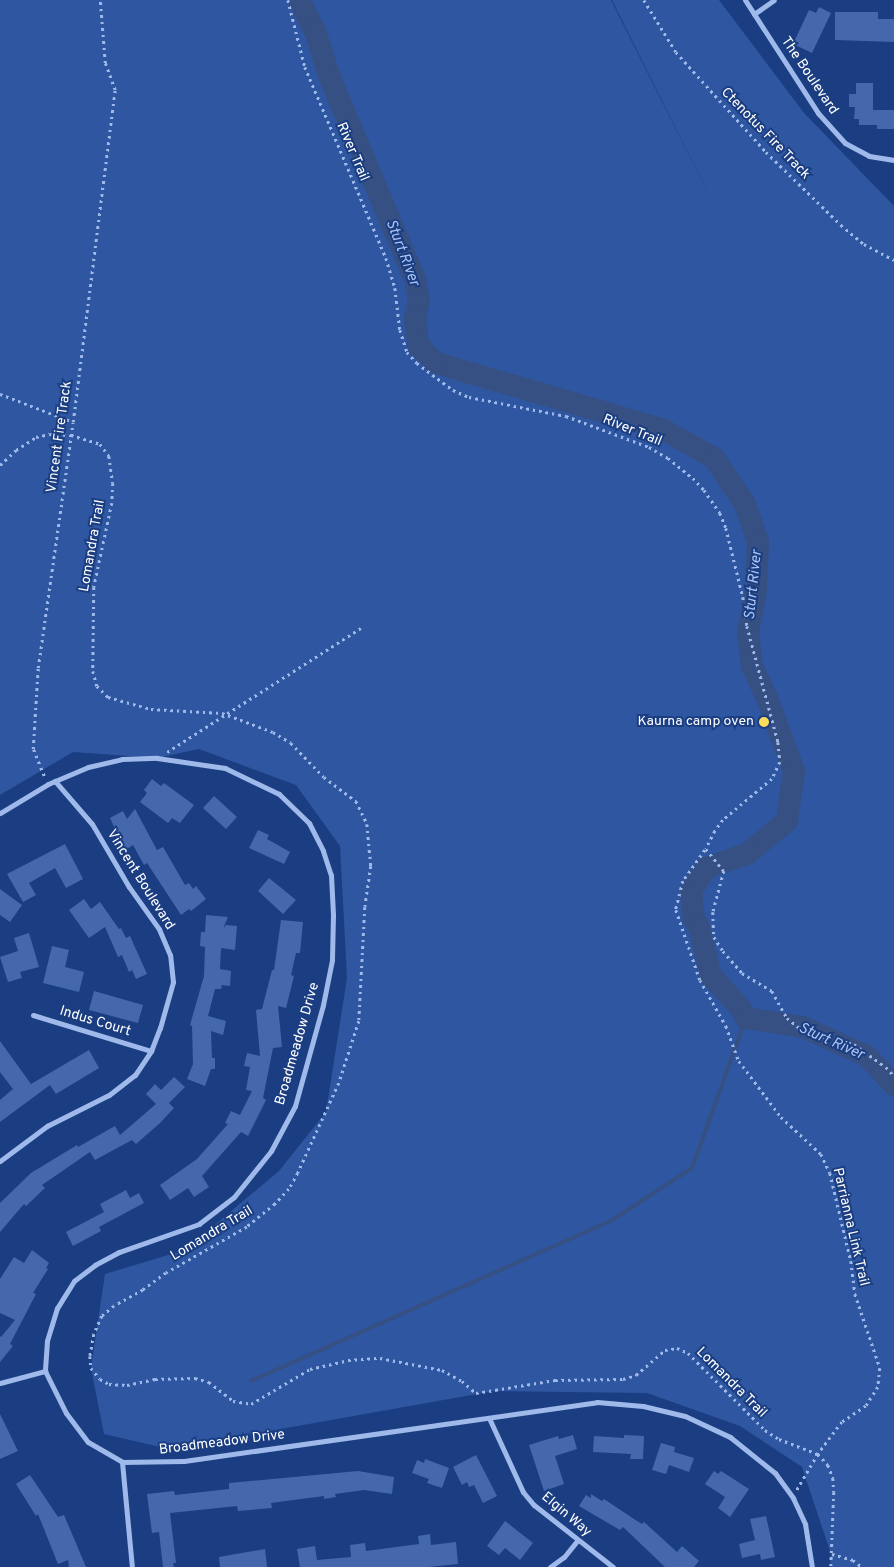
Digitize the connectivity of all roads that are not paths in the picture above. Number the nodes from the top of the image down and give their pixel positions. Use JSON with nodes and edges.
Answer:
{"nodes":[{"id":1,"x":745,"y":0,"type":"edge"},
{"id":2,"x":774,"y":0,"type":"edge"},
{"id":3,"x":754,"y":14,"type":"junction"},
{"id":4,"x":894,"y":160,"type":"edge"},
{"id":5,"x":55,"y":781,"type":"junction"},
{"id":6,"x":0,"y":813,"type":"edge"},
{"id":7,"x":33,"y":1015,"type":"dead end"},
{"id":8,"x":151,"y":1051,"type":"junction"},
{"id":9,"x":0,"y":1161,"type":"edge"},
{"id":10,"x":45,"y":1372,"type":"junction"},
{"id":11,"x":0,"y":1383,"type":"edge"},
{"id":12,"x":489,"y":1418,"type":"junction"},
{"id":13,"x":122,"y":1462,"type":"junction"},
{"id":14,"x":577,"y":1541,"type":"junction"},
{"id":15,"x":132,"y":1567,"type":"edge"},
{"id":16,"x":550,"y":1567,"type":"edge"},
{"id":17,"x":613,"y":1567,"type":"edge"},
{"id":18,"x":812,"y":1567,"type":"edge"}],
"edges":[{"from":1,"to":3,"type":"street","name":"The Boulevard"},
{"from":2,"to":3,"type":"street"},
{"from":3,"to":4,"type":"street","name":"The Boulevard"},
{"from":5,"to":6,"type":"street","name":"Broadmeadow Drive"},
{"from":5,"to":8,"type":"street","name":"Vincent Boulevard"},
{"from":5,"to":10,"type":"street","name":"Broadmeadow Drive"},
{"from":7,"to":8,"type":"street","name":"Indus Court"},
{"from":8,"to":9,"type":"street","name":"Vincent Boulevard"},
{"from":10,"to":11,"type":"street"},
{"from":10,"to":13,"type":"street"},
{"from":12,"to":13,"type":"street","name":"Broadmeadow Drive"},
{"from":12,"to":14,"type":"street","name":"Elgin Way"},
{"from":12,"to":18,"type":"street","name":"Broadmeadow Drive"},
{"from":13,"to":15,"type":"street"},
{"from":14,"to":16,"type":"street"},
{"from":14,"to":17,"type":"street","name":"Elgin Way"}]}
